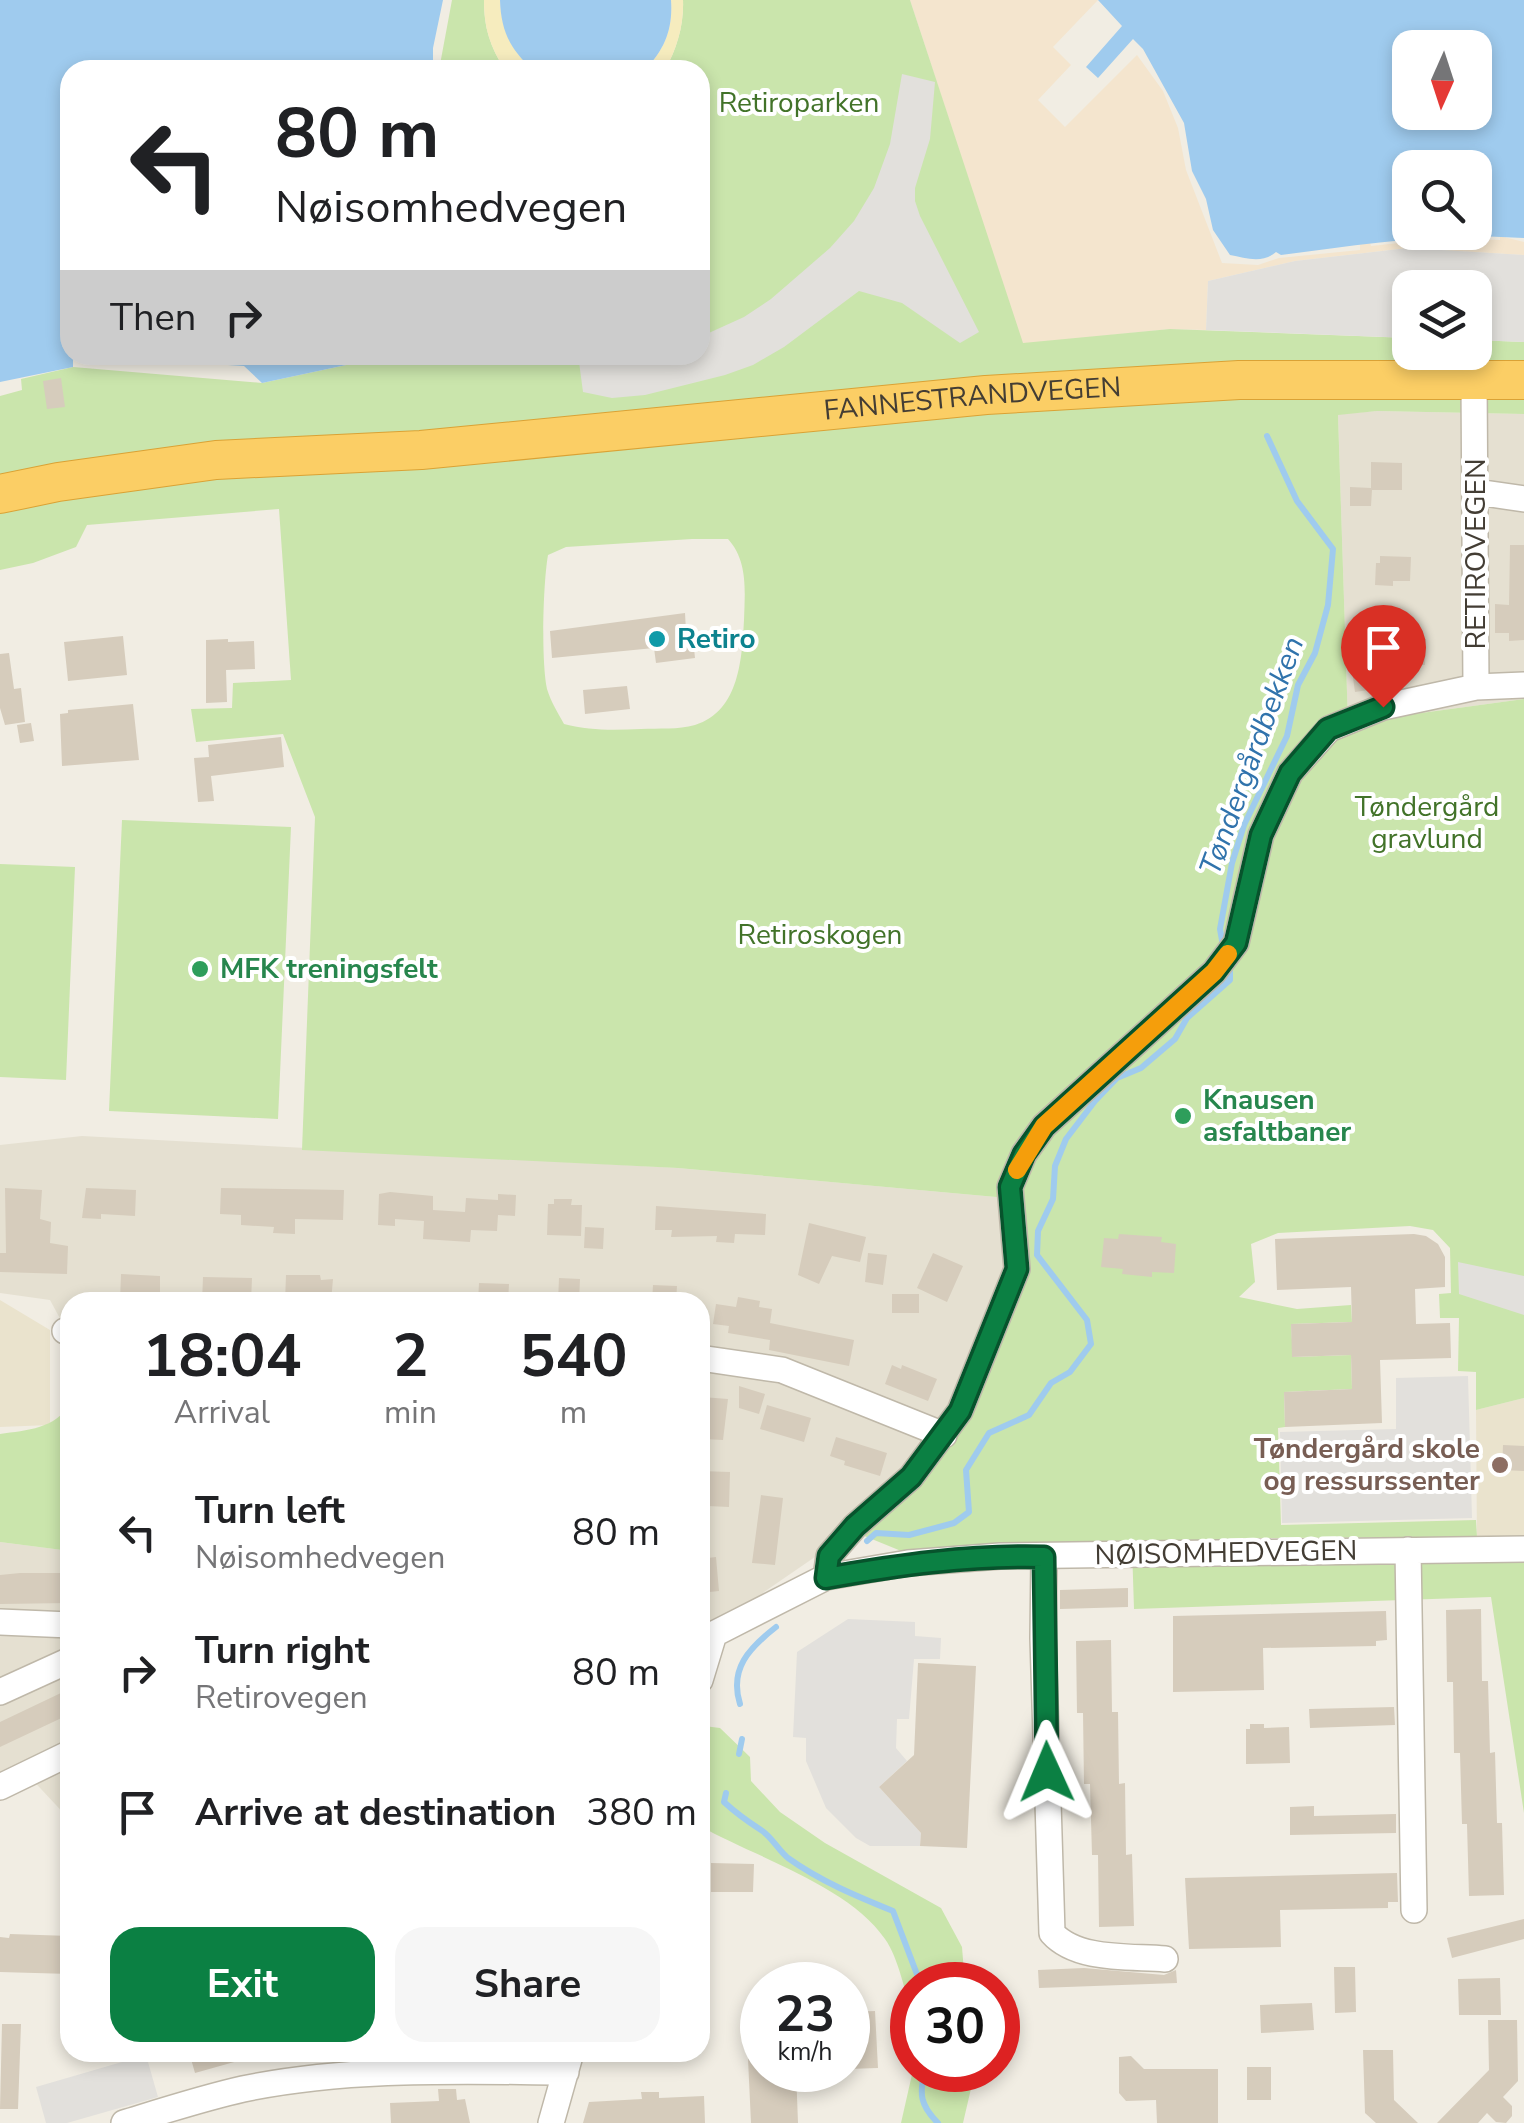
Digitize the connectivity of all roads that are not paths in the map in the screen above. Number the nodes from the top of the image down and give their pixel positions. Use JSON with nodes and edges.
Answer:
{"nodes":[{"id":1,"x":1474,"y":379,"type":"junction"},
{"id":2,"x":1524,"y":380,"type":"edge"},
{"id":3,"x":421,"y":450,"type":"junction"},
{"id":4,"x":1477,"y":492,"type":"junction"},
{"id":5,"x":0,"y":494,"type":"edge"},
{"id":6,"x":1524,"y":499,"type":"edge"},
{"id":7,"x":0,"y":514,"type":"edge"},
{"id":8,"x":1524,"y":684,"type":"edge"},
{"id":9,"x":1476,"y":688,"type":"junction"},
{"id":10,"x":710,"y":1359,"type":"edge"},
{"id":11,"x":944,"y":1435,"type":"junction"},
{"id":12,"x":1524,"y":1549,"type":"edge"},
{"id":13,"x":1408,"y":1550,"type":"junction"},
{"id":14,"x":1044,"y":1557,"type":"junction"},
{"id":15,"x":826,"y":1578,"type":"junction"},
{"id":16,"x":0,"y":1622,"type":"edge"},
{"id":17,"x":60,"y":1625,"type":"edge"},
{"id":18,"x":710,"y":1633,"type":"edge"},
{"id":19,"x":60,"y":1665,"type":"edge"},
{"id":20,"x":0,"y":1692,"type":"edge"},
{"id":21,"x":60,"y":1758,"type":"edge"},
{"id":22,"x":0,"y":1786,"type":"edge"},
{"id":23,"x":1414,"y":1910,"type":"dead end"},
{"id":24,"x":1165,"y":1960,"type":"dead end"},
{"id":25,"x":568,"y":2062,"type":"edge"},
{"id":26,"x":124,"y":2123,"type":"edge"},
{"id":27,"x":551,"y":2123,"type":"edge"}],
"edges":[{"from":1,"to":2,"type":"highway","name":"FANNESTRANDVEGEN"},
{"from":1,"to":3,"type":"highway","name":"FANNESTRANDVEGEN"},
{"from":1,"to":4,"type":"street","name":"RETIROVEGEN"},
{"from":3,"to":5,"type":"highway","name":"FANNESTRANDVEGEN"},
{"from":3,"to":7,"type":"highway","name":"FANNESTRANDVEGEN"},
{"from":4,"to":6,"type":"street"},
{"from":4,"to":9,"type":"street","name":"RETIROVEGEN"},
{"from":8,"to":9,"type":"street"},
{"from":9,"to":11,"type":"street","name":"RETIROVEGEN"},
{"from":10,"to":11,"type":"street"},
{"from":11,"to":15,"type":"street","name":"RETIROVEGEN"},
{"from":12,"to":13,"type":"street","name":"NØISOMHEDVEGEN"},
{"from":13,"to":14,"type":"street","name":"NØISOMHEDVEGEN"},
{"from":13,"to":23,"type":"street"},
{"from":14,"to":15,"type":"street","name":"NØISOMHEDVEGEN"},
{"from":14,"to":24,"type":"street"},
{"from":15,"to":18,"type":"street","name":"NØISOMHEDVEGEN"},
{"from":16,"to":17,"type":"street"},
{"from":19,"to":20,"type":"street"},
{"from":21,"to":22,"type":"street"},
{"from":25,"to":26,"type":"street"},
{"from":25,"to":27,"type":"street"}]}
